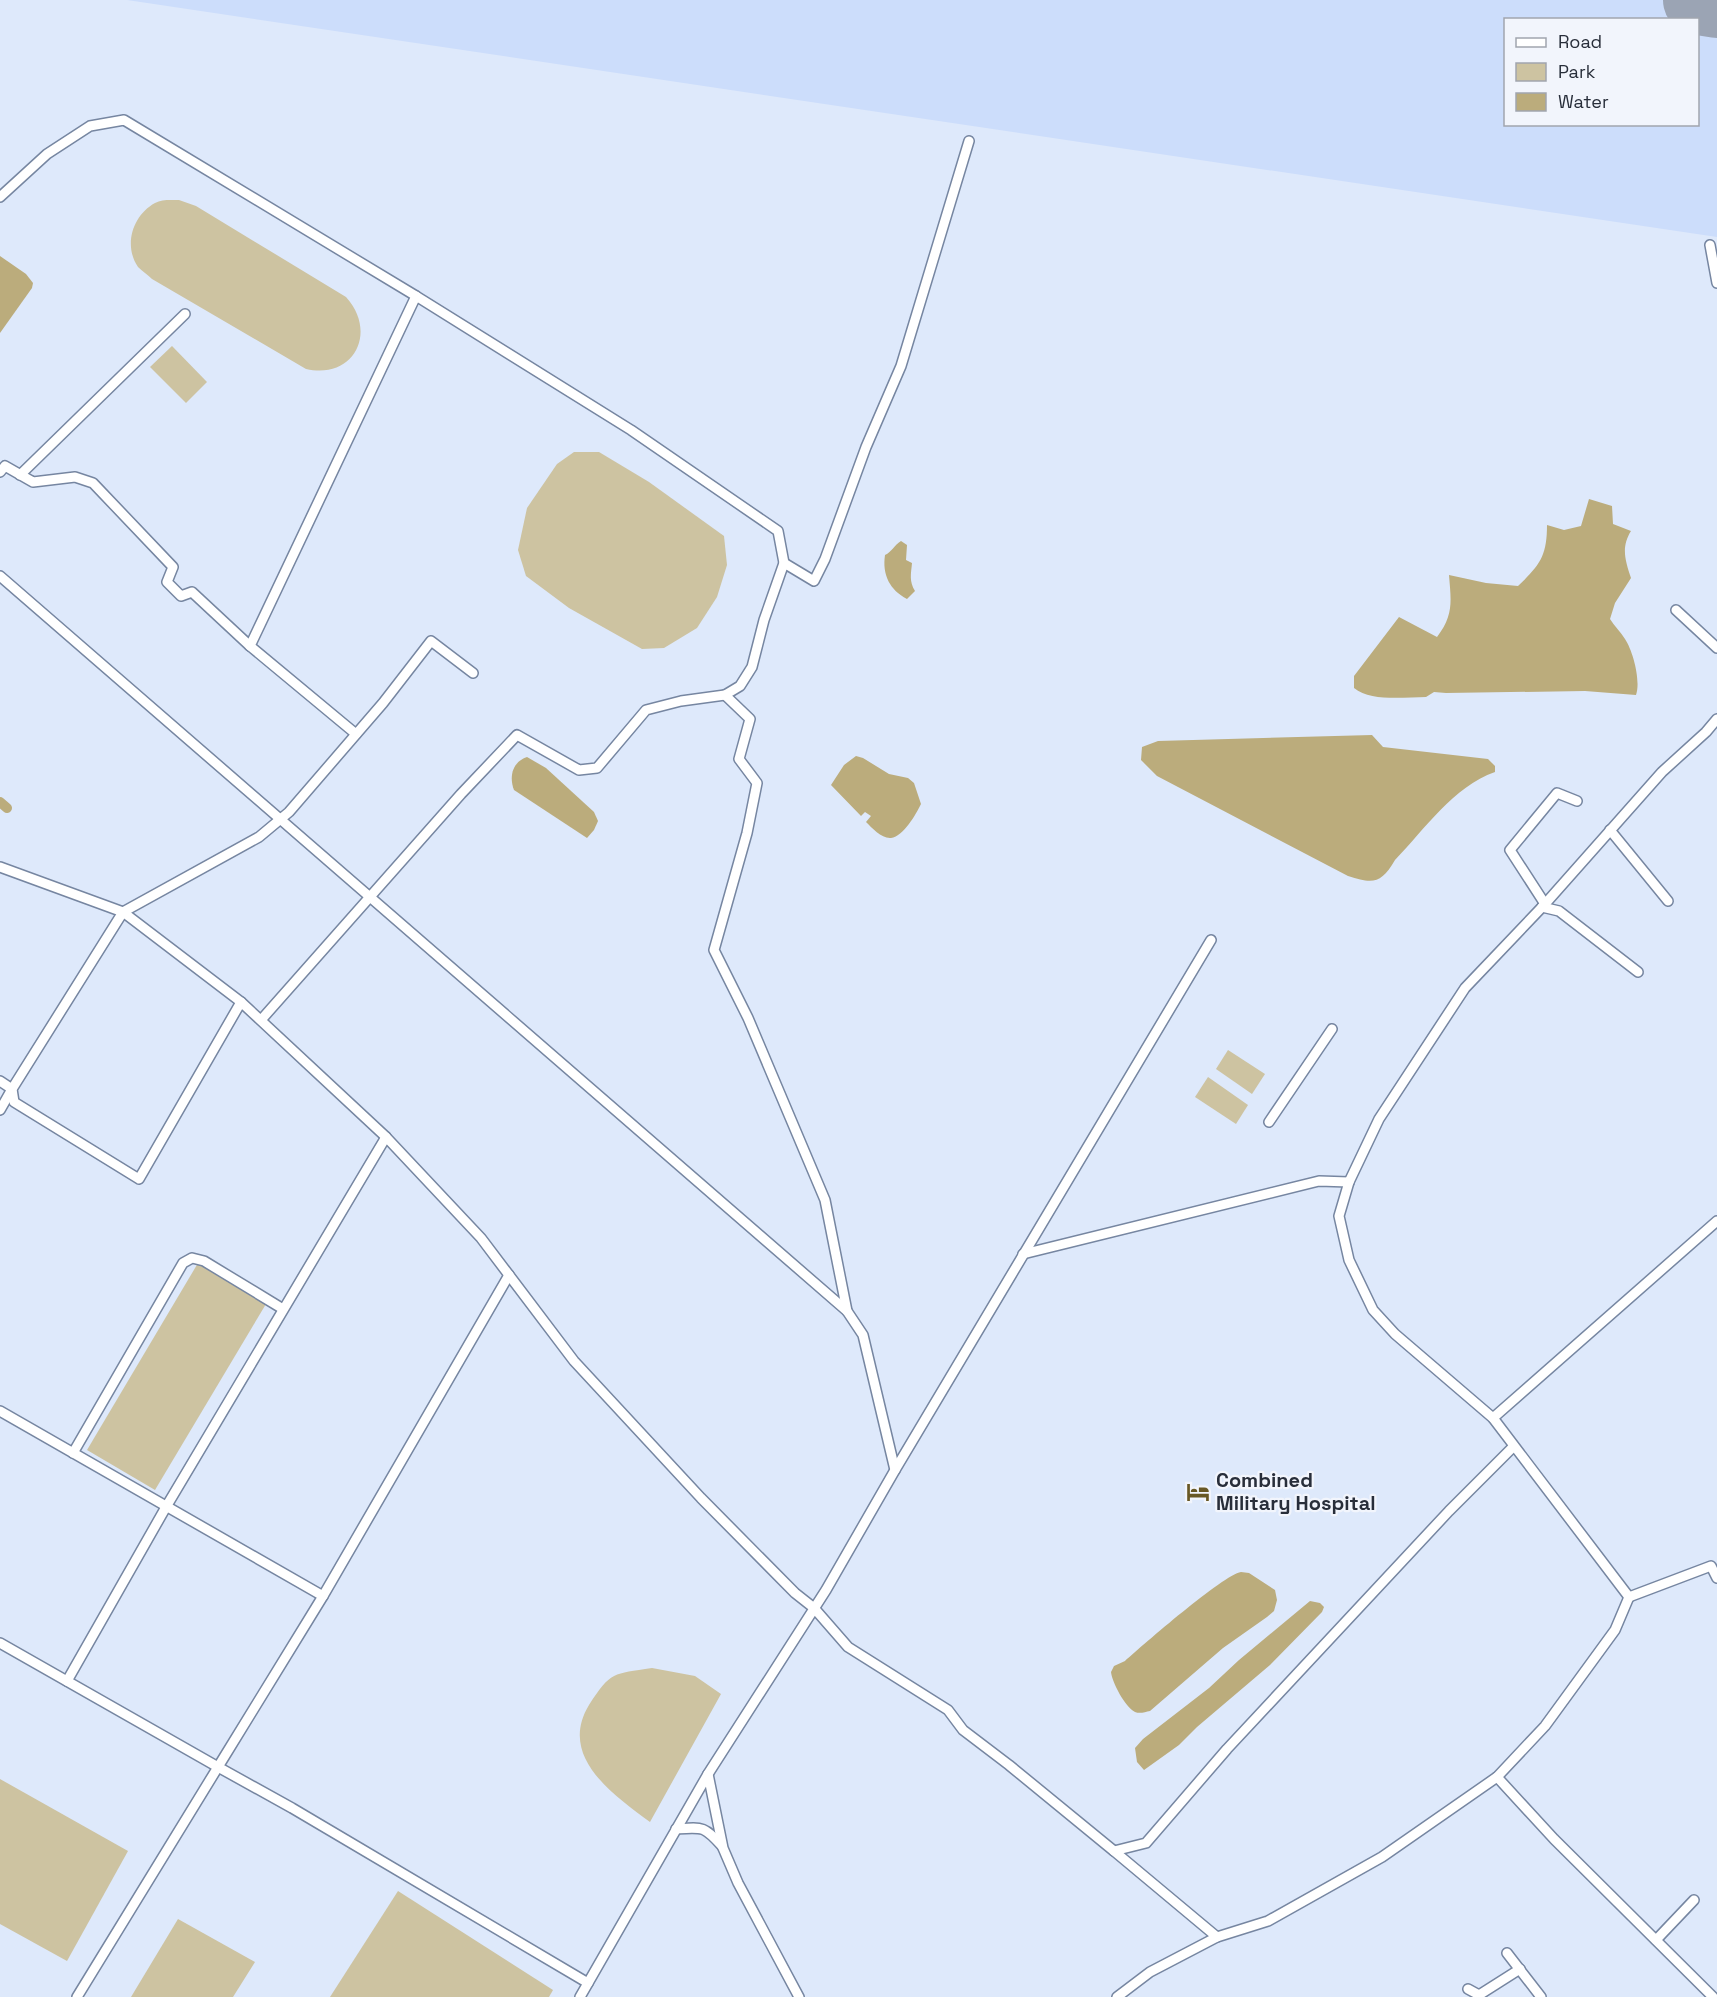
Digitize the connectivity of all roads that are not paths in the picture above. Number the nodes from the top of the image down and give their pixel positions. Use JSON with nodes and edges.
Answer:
{"nodes":[{"id":1,"x":969,"y":141,"type":"dead end"},
{"id":2,"x":0,"y":197,"type":"edge"},
{"id":3,"x":1710,"y":245,"type":"dead end"},
{"id":4,"x":1717,"y":283,"type":"edge"},
{"id":5,"x":416,"y":296,"type":"junction"},
{"id":6,"x":185,"y":314,"type":"dead end"},
{"id":7,"x":0,"y":472,"type":"edge"},
{"id":8,"x":20,"y":475,"type":"junction"},
{"id":9,"x":784,"y":563,"type":"junction"},
{"id":10,"x":0,"y":576,"type":"edge"},
{"id":11,"x":1676,"y":610,"type":"dead end"},
{"id":12,"x":250,"y":646,"type":"junction"},
{"id":13,"x":1717,"y":648,"type":"edge"},
{"id":14,"x":473,"y":673,"type":"dead end"},
{"id":15,"x":724,"y":695,"type":"junction"},
{"id":16,"x":1717,"y":719,"type":"edge"},
{"id":17,"x":356,"y":734,"type":"junction"},
{"id":18,"x":1577,"y":801,"type":"dead end"},
{"id":19,"x":1610,"y":830,"type":"junction"},
{"id":20,"x":0,"y":867,"type":"edge"},
{"id":21,"x":370,"y":897,"type":"junction"},
{"id":22,"x":1668,"y":901,"type":"dead end"},
{"id":23,"x":1543,"y":905,"type":"junction"},
{"id":24,"x":123,"y":912,"type":"junction"},
{"id":25,"x":1211,"y":940,"type":"dead end"},
{"id":26,"x":1638,"y":972,"type":"dead end"},
{"id":27,"x":241,"y":1002,"type":"junction"},
{"id":28,"x":261,"y":1020,"type":"junction"},
{"id":29,"x":1332,"y":1029,"type":"dead end"},
{"id":30,"x":0,"y":1082,"type":"edge"},
{"id":31,"x":12,"y":1089,"type":"junction"},
{"id":32,"x":0,"y":1110,"type":"edge"},
{"id":33,"x":1269,"y":1122,"type":"dead end"},
{"id":34,"x":386,"y":1137,"type":"junction"},
{"id":35,"x":1349,"y":1182,"type":"junction"},
{"id":36,"x":1717,"y":1221,"type":"edge"},
{"id":37,"x":1023,"y":1254,"type":"junction"},
{"id":38,"x":509,"y":1275,"type":"junction"},
{"id":39,"x":284,"y":1309,"type":"junction"},
{"id":40,"x":847,"y":1311,"type":"junction"},
{"id":41,"x":0,"y":1411,"type":"edge"},
{"id":42,"x":1492,"y":1418,"type":"junction"},
{"id":43,"x":1513,"y":1447,"type":"junction"},
{"id":44,"x":73,"y":1453,"type":"junction"},
{"id":45,"x":895,"y":1470,"type":"junction"},
{"id":46,"x":166,"y":1507,"type":"junction"},
{"id":47,"x":1717,"y":1578,"type":"edge"},
{"id":48,"x":323,"y":1596,"type":"junction"},
{"id":49,"x":1629,"y":1597,"type":"junction"},
{"id":50,"x":814,"y":1608,"type":"junction"},
{"id":51,"x":0,"y":1643,"type":"edge"},
{"id":52,"x":67,"y":1681,"type":"junction"},
{"id":53,"x":218,"y":1767,"type":"junction"},
{"id":54,"x":708,"y":1774,"type":"junction"},
{"id":55,"x":1497,"y":1778,"type":"junction"},
{"id":56,"x":676,"y":1829,"type":"junction"},
{"id":57,"x":723,"y":1848,"type":"junction"},
{"id":58,"x":1114,"y":1851,"type":"junction"},
{"id":59,"x":1694,"y":1900,"type":"dead end"},
{"id":60,"x":1217,"y":1937,"type":"junction"},
{"id":61,"x":1656,"y":1940,"type":"junction"},
{"id":62,"x":1507,"y":1953,"type":"dead end"},
{"id":63,"x":1520,"y":1969,"type":"junction"},
{"id":64,"x":588,"y":1983,"type":"junction"},
{"id":65,"x":1468,"y":1989,"type":"dead end"},
{"id":66,"x":77,"y":1997,"type":"edge"},
{"id":67,"x":580,"y":1997,"type":"edge"},
{"id":68,"x":799,"y":1997,"type":"edge"},
{"id":69,"x":1117,"y":1997,"type":"edge"},
{"id":70,"x":1541,"y":1997,"type":"edge"},
{"id":71,"x":1713,"y":1997,"type":"edge"}],
"edges":[{"from":1,"to":9,"type":"street"},
{"from":2,"to":5,"type":"street"},
{"from":3,"to":4,"type":"street"},
{"from":5,"to":9,"type":"street"},
{"from":5,"to":12,"type":"street"},
{"from":6,"to":8,"type":"street"},
{"from":7,"to":8,"type":"street"},
{"from":8,"to":12,"type":"street"},
{"from":9,"to":15,"type":"street"},
{"from":10,"to":21,"type":"street"},
{"from":11,"to":13,"type":"street"},
{"from":12,"to":17,"type":"street"},
{"from":14,"to":17,"type":"street"},
{"from":15,"to":21,"type":"street"},
{"from":15,"to":40,"type":"street"},
{"from":16,"to":19,"type":"street"},
{"from":17,"to":24,"type":"street"},
{"from":18,"to":23,"type":"street"},
{"from":19,"to":22,"type":"street"},
{"from":19,"to":23,"type":"street"},
{"from":20,"to":24,"type":"street"},
{"from":21,"to":28,"type":"street"},
{"from":21,"to":40,"type":"street"},
{"from":23,"to":26,"type":"street"},
{"from":23,"to":35,"type":"street"},
{"from":24,"to":27,"type":"street"},
{"from":24,"to":31,"type":"street"},
{"from":25,"to":37,"type":"street"},
{"from":27,"to":28,"type":"street"},
{"from":27,"to":31,"type":"street"},
{"from":28,"to":34,"type":"street"},
{"from":29,"to":33,"type":"street"},
{"from":30,"to":31,"type":"street"},
{"from":31,"to":32,"type":"street"},
{"from":34,"to":38,"type":"street"},
{"from":34,"to":39,"type":"street"},
{"from":35,"to":37,"type":"street"},
{"from":35,"to":42,"type":"street"},
{"from":36,"to":42,"type":"street"},
{"from":37,"to":45,"type":"street"},
{"from":38,"to":48,"type":"street"},
{"from":38,"to":50,"type":"street"},
{"from":39,"to":44,"type":"street"},
{"from":39,"to":46,"type":"street"},
{"from":40,"to":45,"type":"street"},
{"from":41,"to":44,"type":"street"},
{"from":42,"to":43,"type":"street"},
{"from":43,"to":49,"type":"street"},
{"from":43,"to":58,"type":"street"},
{"from":44,"to":46,"type":"street"},
{"from":45,"to":50,"type":"street"},
{"from":46,"to":48,"type":"street"},
{"from":46,"to":52,"type":"street"},
{"from":47,"to":49,"type":"street"},
{"from":48,"to":53,"type":"street"},
{"from":49,"to":55,"type":"street"},
{"from":50,"to":54,"type":"street"},
{"from":50,"to":58,"type":"street"},
{"from":51,"to":52,"type":"street"},
{"from":52,"to":53,"type":"street"},
{"from":53,"to":64,"type":"street"},
{"from":53,"to":66,"type":"street"},
{"from":54,"to":56,"type":"street"},
{"from":54,"to":57,"type":"street"},
{"from":55,"to":60,"type":"street"},
{"from":55,"to":61,"type":"street"},
{"from":56,"to":57,"type":"street"},
{"from":56,"to":64,"type":"street"},
{"from":57,"to":68,"type":"street"},
{"from":58,"to":60,"type":"street"},
{"from":59,"to":61,"type":"street"},
{"from":60,"to":69,"type":"street"},
{"from":61,"to":71,"type":"street"},
{"from":62,"to":63,"type":"street"},
{"from":63,"to":65,"type":"street"},
{"from":63,"to":70,"type":"street"},
{"from":64,"to":67,"type":"street"}]}
